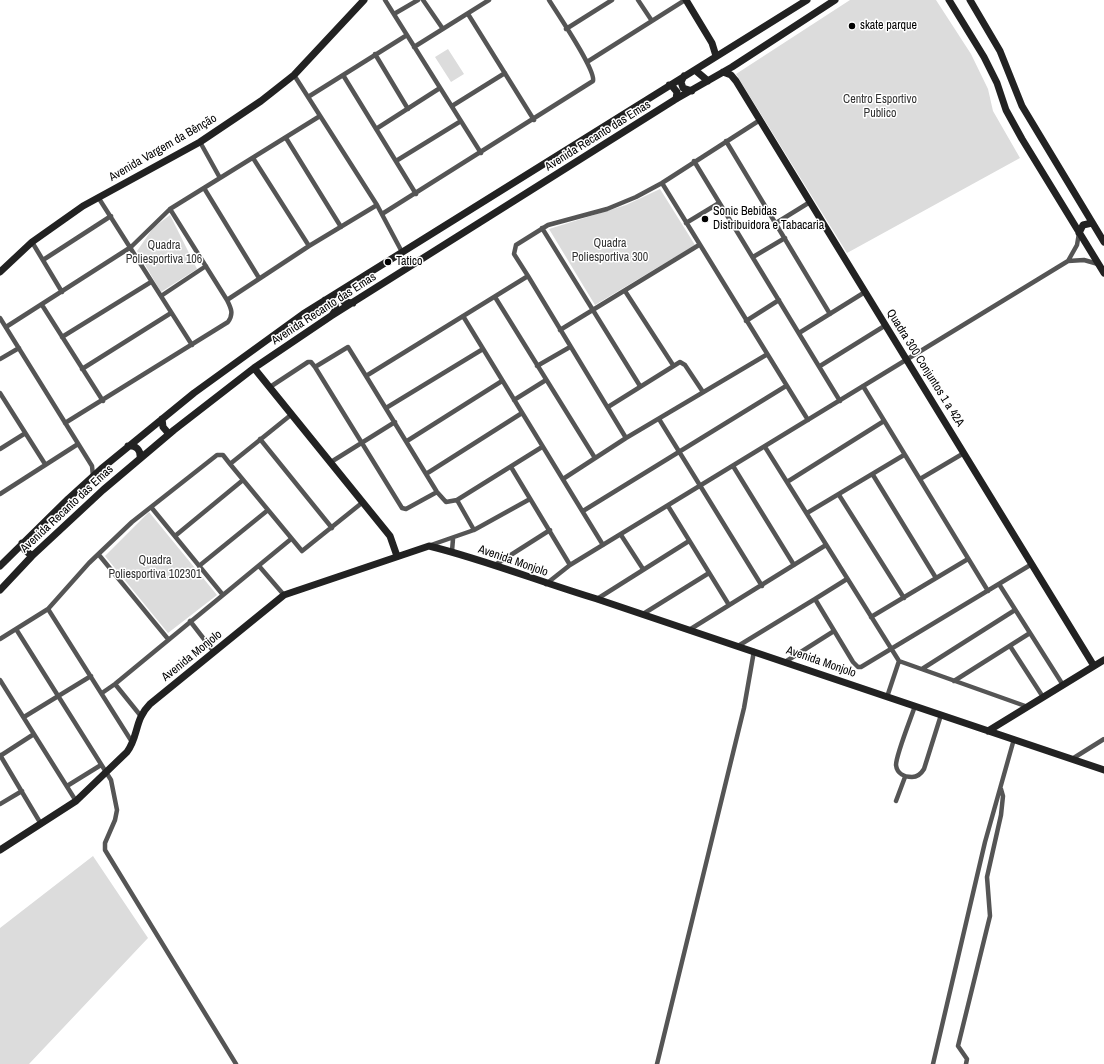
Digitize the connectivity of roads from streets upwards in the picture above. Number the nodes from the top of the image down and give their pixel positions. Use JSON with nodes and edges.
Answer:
{"nodes":[{"id":1,"x":364,"y":0,"type":"edge"},
{"id":2,"x":386,"y":0,"type":"edge"},
{"id":3,"x":418,"y":0,"type":"edge"},
{"id":4,"x":423,"y":0,"type":"edge"},
{"id":5,"x":490,"y":0,"type":"edge"},
{"id":6,"x":549,"y":0,"type":"edge"},
{"id":7,"x":612,"y":0,"type":"edge"},
{"id":8,"x":638,"y":0,"type":"edge"},
{"id":9,"x":686,"y":0,"type":"edge"},
{"id":10,"x":807,"y":0,"type":"edge"},
{"id":11,"x":835,"y":0,"type":"edge"},
{"id":12,"x":950,"y":0,"type":"edge"},
{"id":13,"x":970,"y":0,"type":"edge"},
{"id":14,"x":394,"y":14,"type":"junction"},
{"id":15,"x":468,"y":14,"type":"junction"},
{"id":16,"x":652,"y":21,"type":"junction"},
{"id":17,"x":443,"y":29,"type":"junction"},
{"id":18,"x":566,"y":29,"type":"junction"},
{"id":19,"x":407,"y":35,"type":"junction"},
{"id":20,"x":414,"y":47,"type":"junction"},
{"id":21,"x":375,"y":54,"type":"junction"},
{"id":22,"x":719,"y":54,"type":"junction"},
{"id":23,"x":587,"y":62,"type":"junction"},
{"id":24,"x":732,"y":67,"type":"junction"},
{"id":25,"x":694,"y":70,"type":"junction"},
{"id":26,"x":723,"y":72,"type":"junction"},
{"id":27,"x":505,"y":73,"type":"junction"},
{"id":28,"x":294,"y":75,"type":"junction"},
{"id":29,"x":342,"y":75,"type":"junction"},
{"id":30,"x":684,"y":76,"type":"junction"},
{"id":31,"x":708,"y":81,"type":"junction"},
{"id":32,"x":736,"y":82,"type":"junction"},
{"id":33,"x":669,"y":85,"type":"junction"},
{"id":34,"x":440,"y":88,"type":"junction"},
{"id":35,"x":692,"y":91,"type":"junction"},
{"id":36,"x":308,"y":97,"type":"junction"},
{"id":37,"x":676,"y":99,"type":"junction"},
{"id":38,"x":452,"y":106,"type":"junction"},
{"id":39,"x":408,"y":109,"type":"junction"},
{"id":40,"x":320,"y":116,"type":"junction"},
{"id":41,"x":534,"y":120,"type":"junction"},
{"id":42,"x":760,"y":120,"type":"junction"},
{"id":43,"x":461,"y":121,"type":"junction"},
{"id":44,"x":376,"y":129,"type":"junction"},
{"id":45,"x":286,"y":138,"type":"junction"},
{"id":46,"x":726,"y":141,"type":"junction"},
{"id":47,"x":200,"y":142,"type":"junction"},
{"id":48,"x":481,"y":153,"type":"junction"},
{"id":49,"x":253,"y":158,"type":"junction"},
{"id":50,"x":396,"y":161,"type":"junction"},
{"id":51,"x":694,"y":161,"type":"junction"},
{"id":52,"x":220,"y":178,"type":"junction"},
{"id":53,"x":662,"y":183,"type":"junction"},
{"id":54,"x":204,"y":188,"type":"junction"},
{"id":55,"x":416,"y":194,"type":"junction"},
{"id":56,"x":98,"y":196,"type":"junction"},
{"id":57,"x":810,"y":202,"type":"junction"},
{"id":58,"x":719,"y":203,"type":"junction"},
{"id":59,"x":377,"y":206,"type":"junction"},
{"id":60,"x":170,"y":209,"type":"junction"},
{"id":61,"x":382,"y":214,"type":"junction"},
{"id":62,"x":111,"y":216,"type":"junction"},
{"id":63,"x":776,"y":222,"type":"junction"},
{"id":64,"x":1092,"y":223,"type":"junction"},
{"id":65,"x":686,"y":224,"type":"junction"},
{"id":66,"x":341,"y":227,"type":"junction"},
{"id":67,"x":542,"y":228,"type":"junction"},
{"id":68,"x":1079,"y":233,"type":"junction"},
{"id":69,"x":785,"y":238,"type":"junction"},
{"id":70,"x":32,"y":242,"type":"junction"},
{"id":71,"x":1104,"y":242,"type":"edge"},
{"id":72,"x":699,"y":245,"type":"junction"},
{"id":73,"x":309,"y":246,"type":"junction"},
{"id":74,"x":131,"y":248,"type":"junction"},
{"id":75,"x":402,"y":252,"type":"junction"},
{"id":76,"x":753,"y":257,"type":"junction"},
{"id":77,"x":43,"y":260,"type":"junction"},
{"id":78,"x":1068,"y":261,"type":"junction"},
{"id":79,"x":1101,"y":264,"type":"edge"},
{"id":80,"x":206,"y":266,"type":"junction"},
{"id":81,"x":0,"y":272,"type":"edge"},
{"id":82,"x":1104,"y":274,"type":"edge"},
{"id":83,"x":528,"y":276,"type":"junction"},
{"id":84,"x":259,"y":278,"type":"junction"},
{"id":85,"x":151,"y":282,"type":"junction"},
{"id":86,"x":344,"y":289,"type":"junction"},
{"id":87,"x":625,"y":291,"type":"junction"},
{"id":88,"x":62,"y":292,"type":"junction"},
{"id":89,"x":866,"y":292,"type":"junction"},
{"id":90,"x":161,"y":296,"type":"junction"},
{"id":91,"x":495,"y":297,"type":"junction"},
{"id":92,"x":227,"y":300,"type":"junction"},
{"id":93,"x":324,"y":300,"type":"junction"},
{"id":94,"x":779,"y":300,"type":"junction"},
{"id":95,"x":354,"y":303,"type":"junction"},
{"id":96,"x":42,"y":305,"type":"junction"},
{"id":97,"x":594,"y":310,"type":"junction"},
{"id":98,"x":172,"y":313,"type":"junction"},
{"id":99,"x":830,"y":314,"type":"junction"},
{"id":100,"x":331,"y":316,"type":"junction"},
{"id":101,"x":463,"y":316,"type":"junction"},
{"id":102,"x":0,"y":318,"type":"edge"},
{"id":103,"x":746,"y":321,"type":"junction"},
{"id":104,"x":886,"y":325,"type":"junction"},
{"id":105,"x":6,"y":327,"type":"junction"},
{"id":106,"x":560,"y":330,"type":"junction"},
{"id":107,"x":799,"y":333,"type":"junction"},
{"id":108,"x":62,"y":337,"type":"junction"},
{"id":109,"x":192,"y":345,"type":"junction"},
{"id":110,"x":570,"y":347,"type":"junction"},
{"id":111,"x":19,"y":348,"type":"junction"},
{"id":112,"x":483,"y":349,"type":"junction"},
{"id":113,"x":766,"y":355,"type":"junction"},
{"id":114,"x":0,"y":359,"type":"edge"},
{"id":115,"x":907,"y":359,"type":"junction"},
{"id":116,"x":673,"y":365,"type":"junction"},
{"id":117,"x":537,"y":366,"type":"junction"},
{"id":118,"x":820,"y":366,"type":"junction"},
{"id":119,"x":315,"y":367,"type":"junction"},
{"id":120,"x":254,"y":368,"type":"junction"},
{"id":121,"x":82,"y":369,"type":"junction"},
{"id":122,"x":366,"y":376,"type":"junction"},
{"id":123,"x":546,"y":380,"type":"junction"},
{"id":124,"x":502,"y":381,"type":"junction"},
{"id":125,"x":270,"y":386,"type":"junction"},
{"id":126,"x":640,"y":386,"type":"junction"},
{"id":127,"x":786,"y":386,"type":"junction"},
{"id":128,"x":863,"y":386,"type":"junction"},
{"id":129,"x":703,"y":392,"type":"junction"},
{"id":130,"x":0,"y":393,"type":"edge"},
{"id":131,"x":514,"y":400,"type":"junction"},
{"id":132,"x":840,"y":400,"type":"junction"},
{"id":133,"x":103,"y":401,"type":"junction"},
{"id":134,"x":5,"y":402,"type":"junction"},
{"id":135,"x":0,"y":406,"type":"edge"},
{"id":136,"x":608,"y":407,"type":"junction"},
{"id":137,"x":386,"y":408,"type":"junction"},
{"id":138,"x":522,"y":413,"type":"junction"},
{"id":139,"x":292,"y":414,"type":"junction"},
{"id":140,"x":162,"y":419,"type":"junction"},
{"id":141,"x":659,"y":419,"type":"junction"},
{"id":142,"x":808,"y":420,"type":"junction"},
{"id":143,"x":884,"y":421,"type":"junction"},
{"id":144,"x":395,"y":422,"type":"junction"},
{"id":145,"x":66,"y":423,"type":"junction"},
{"id":146,"x":24,"y":434,"type":"junction"},
{"id":147,"x":169,"y":434,"type":"junction"},
{"id":148,"x":626,"y":438,"type":"junction"},
{"id":149,"x":260,"y":439,"type":"junction"},
{"id":150,"x":407,"y":441,"type":"junction"},
{"id":151,"x":363,"y":442,"type":"junction"},
{"id":152,"x":78,"y":444,"type":"junction"},
{"id":153,"x":128,"y":446,"type":"junction"},
{"id":154,"x":542,"y":447,"type":"junction"},
{"id":155,"x":765,"y":447,"type":"junction"},
{"id":156,"x":0,"y":449,"type":"edge"},
{"id":157,"x":680,"y":452,"type":"junction"},
{"id":158,"x":964,"y":453,"type":"junction"},
{"id":159,"x":904,"y":455,"type":"junction"},
{"id":160,"x":140,"y":458,"type":"junction"},
{"id":161,"x":595,"y":458,"type":"junction"},
{"id":162,"x":331,"y":462,"type":"junction"},
{"id":163,"x":45,"y":464,"type":"junction"},
{"id":164,"x":230,"y":464,"type":"junction"},
{"id":165,"x":92,"y":466,"type":"junction"},
{"id":166,"x":733,"y":466,"type":"junction"},
{"id":167,"x":511,"y":467,"type":"junction"},
{"id":168,"x":101,"y":469,"type":"junction"},
{"id":169,"x":426,"y":474,"type":"junction"},
{"id":170,"x":873,"y":475,"type":"junction"},
{"id":171,"x":93,"y":476,"type":"junction"},
{"id":172,"x":563,"y":479,"type":"junction"},
{"id":173,"x":920,"y":479,"type":"junction"},
{"id":174,"x":244,"y":480,"type":"junction"},
{"id":175,"x":787,"y":482,"type":"junction"},
{"id":176,"x":700,"y":486,"type":"junction"},
{"id":177,"x":436,"y":492,"type":"junction"},
{"id":178,"x":0,"y":494,"type":"edge"},
{"id":179,"x":839,"y":495,"type":"junction"},
{"id":180,"x":530,"y":499,"type":"junction"},
{"id":181,"x":457,"y":500,"type":"junction"},
{"id":182,"x":363,"y":502,"type":"junction"},
{"id":183,"x":668,"y":506,"type":"junction"},
{"id":184,"x":151,"y":507,"type":"junction"},
{"id":185,"x":268,"y":510,"type":"junction"},
{"id":186,"x":583,"y":511,"type":"junction"},
{"id":187,"x":806,"y":513,"type":"junction"},
{"id":188,"x":332,"y":528,"type":"junction"},
{"id":189,"x":474,"y":530,"type":"junction"},
{"id":190,"x":550,"y":530,"type":"junction"},
{"id":191,"x":621,"y":535,"type":"junction"},
{"id":192,"x":175,"y":536,"type":"junction"},
{"id":193,"x":291,"y":539,"type":"junction"},
{"id":194,"x":453,"y":539,"type":"junction"},
{"id":195,"x":689,"y":541,"type":"junction"},
{"id":196,"x":22,"y":543,"type":"junction"},
{"id":197,"x":603,"y":545,"type":"junction"},
{"id":198,"x":826,"y":545,"type":"junction"},
{"id":199,"x":429,"y":546,"type":"junction"},
{"id":200,"x":452,"y":551,"type":"junction"},
{"id":201,"x":99,"y":555,"type":"junction"},
{"id":202,"x":32,"y":556,"type":"junction"},
{"id":203,"x":397,"y":556,"type":"junction"},
{"id":204,"x":968,"y":559,"type":"junction"},
{"id":205,"x":1032,"y":564,"type":"junction"},
{"id":206,"x":495,"y":565,"type":"junction"},
{"id":207,"x":570,"y":565,"type":"junction"},
{"id":208,"x":794,"y":565,"type":"junction"},
{"id":209,"x":0,"y":566,"type":"edge"},
{"id":210,"x":199,"y":566,"type":"junction"},
{"id":211,"x":260,"y":566,"type":"junction"},
{"id":212,"x":643,"y":569,"type":"junction"},
{"id":213,"x":709,"y":573,"type":"junction"},
{"id":214,"x":936,"y":578,"type":"junction"},
{"id":215,"x":847,"y":579,"type":"junction"},
{"id":216,"x":546,"y":584,"type":"junction"},
{"id":217,"x":999,"y":584,"type":"junction"},
{"id":218,"x":762,"y":586,"type":"junction"},
{"id":219,"x":0,"y":590,"type":"edge"},
{"id":220,"x":988,"y":591,"type":"junction"},
{"id":221,"x":223,"y":595,"type":"junction"},
{"id":222,"x":284,"y":595,"type":"junction"},
{"id":223,"x":904,"y":598,"type":"junction"},
{"id":224,"x":596,"y":599,"type":"junction"},
{"id":225,"x":815,"y":599,"type":"junction"},
{"id":226,"x":729,"y":605,"type":"junction"},
{"id":227,"x":48,"y":609,"type":"junction"},
{"id":228,"x":1015,"y":610,"type":"junction"},
{"id":229,"x":643,"y":615,"type":"junction"},
{"id":230,"x":871,"y":617,"type":"junction"},
{"id":231,"x":190,"y":621,"type":"junction"},
{"id":232,"x":16,"y":629,"type":"junction"},
{"id":233,"x":689,"y":630,"type":"junction"},
{"id":234,"x":834,"y":631,"type":"junction"},
{"id":235,"x":1030,"y":634,"type":"junction"},
{"id":236,"x":0,"y":639,"type":"edge"},
{"id":237,"x":168,"y":639,"type":"junction"},
{"id":238,"x":738,"y":646,"type":"junction"},
{"id":239,"x":1010,"y":646,"type":"junction"},
{"id":240,"x":891,"y":650,"type":"junction"},
{"id":241,"x":754,"y":651,"type":"junction"},
{"id":242,"x":214,"y":652,"type":"junction"},
{"id":243,"x":1104,"y":660,"type":"edge"},
{"id":244,"x":899,"y":661,"type":"junction"},
{"id":245,"x":785,"y":662,"type":"junction"},
{"id":246,"x":1094,"y":666,"type":"junction"},
{"id":247,"x":922,"y":669,"type":"junction"},
{"id":248,"x":91,"y":676,"type":"junction"},
{"id":249,"x":0,"y":680,"type":"edge"},
{"id":250,"x":954,"y":681,"type":"junction"},
{"id":251,"x":115,"y":684,"type":"junction"},
{"id":252,"x":1062,"y":685,"type":"junction"},
{"id":253,"x":102,"y":693,"type":"junction"},
{"id":254,"x":59,"y":696,"type":"junction"},
{"id":255,"x":887,"y":697,"type":"junction"},
{"id":256,"x":1043,"y":698,"type":"junction"},
{"id":257,"x":915,"y":706,"type":"junction"},
{"id":258,"x":1028,"y":707,"type":"junction"},
{"id":259,"x":140,"y":715,"type":"junction"},
{"id":260,"x":942,"y":715,"type":"junction"},
{"id":261,"x":24,"y":717,"type":"junction"},
{"id":262,"x":988,"y":731,"type":"junction"},
{"id":263,"x":34,"y":734,"type":"junction"},
{"id":264,"x":1104,"y":738,"type":"edge"},
{"id":265,"x":1014,"y":740,"type":"junction"},
{"id":266,"x":132,"y":742,"type":"junction"},
{"id":267,"x":0,"y":755,"type":"edge"},
{"id":268,"x":1072,"y":759,"type":"junction"},
{"id":269,"x":101,"y":765,"type":"junction"},
{"id":270,"x":1104,"y":770,"type":"edge"},
{"id":271,"x":106,"y":772,"type":"junction"},
{"id":272,"x":905,"y":777,"type":"junction"},
{"id":273,"x":67,"y":786,"type":"junction"},
{"id":274,"x":1001,"y":788,"type":"junction"},
{"id":275,"x":22,"y":791,"type":"junction"},
{"id":276,"x":76,"y":801,"type":"junction"},
{"id":277,"x":896,"y":801,"type":"dead end"},
{"id":278,"x":0,"y":804,"type":"edge"},
{"id":279,"x":41,"y":824,"type":"junction"},
{"id":280,"x":0,"y":850,"type":"edge"},
{"id":281,"x":236,"y":1064,"type":"edge"},
{"id":282,"x":657,"y":1064,"type":"edge"},
{"id":283,"x":934,"y":1064,"type":"edge"},
{"id":284,"x":966,"y":1064,"type":"edge"}],
"edges":[{"from":1,"to":28,"type":"street","name":"Avenida Vargem da Bênção"},
{"from":2,"to":14,"type":"street"},
{"from":3,"to":14,"type":"street"},
{"from":4,"to":17,"type":"street"},
{"from":5,"to":15,"type":"street"},
{"from":6,"to":18,"type":"street"},
{"from":7,"to":18,"type":"street"},
{"from":8,"to":16,"type":"street"},
{"from":9,"to":16,"type":"street"},
{"from":9,"to":22,"type":"street"},
{"from":10,"to":22,"type":"street","name":"Avenida Recanto das Emas"},
{"from":11,"to":24,"type":"street","name":"Avenida Recanto das Emas"},
{"from":12,"to":68,"type":"street"},
{"from":13,"to":64,"type":"street"},
{"from":14,"to":19,"type":"street"},
{"from":15,"to":17,"type":"street"},
{"from":15,"to":27,"type":"street"},
{"from":16,"to":23,"type":"street"},
{"from":17,"to":20,"type":"street"},
{"from":18,"to":23,"type":"street"},
{"from":19,"to":20,"type":"street"},
{"from":19,"to":21,"type":"street"},
{"from":20,"to":34,"type":"street"},
{"from":21,"to":29,"type":"street"},
{"from":21,"to":39,"type":"street"},
{"from":22,"to":25,"type":"street","name":"Avenida Recanto das Emas"},
{"from":23,"to":41,"type":"street"},
{"from":24,"to":26,"type":"street","name":"Avenida Recanto das Emas"},
{"from":24,"to":32,"type":"street","name":"Quadra 300 Conjuntos 1 a 42A"},
{"from":25,"to":30,"type":"street","name":"Avenida Recanto das Emas"},
{"from":25,"to":31,"type":"street"},
{"from":26,"to":31,"type":"street","name":"Avenida Recanto das Emas"},
{"from":26,"to":32,"type":"street","name":"Quadra 300 Conjuntos 1 a 42A"},
{"from":27,"to":38,"type":"street"},
{"from":27,"to":41,"type":"street"},
{"from":28,"to":36,"type":"street"},
{"from":28,"to":47,"type":"street","name":"Avenida Vargem da Bênção"},
{"from":29,"to":36,"type":"street"},
{"from":29,"to":44,"type":"street"},
{"from":30,"to":33,"type":"street","name":"Avenida Recanto das Emas"},
{"from":30,"to":35,"type":"street"},
{"from":31,"to":35,"type":"street","name":"Avenida Recanto das Emas"},
{"from":32,"to":42,"type":"street","name":"Quadra 300 Conjuntos 1 a 42A"},
{"from":33,"to":37,"type":"street"},
{"from":33,"to":75,"type":"street","name":"Avenida Recanto das Emas"},
{"from":34,"to":38,"type":"street"},
{"from":34,"to":39,"type":"street"},
{"from":35,"to":37,"type":"street","name":"Avenida Recanto das Emas"},
{"from":36,"to":40,"type":"street"},
{"from":37,"to":95,"type":"street","name":"Avenida Recanto das Emas"},
{"from":38,"to":43,"type":"street"},
{"from":39,"to":44,"type":"street"},
{"from":40,"to":45,"type":"street"},
{"from":40,"to":59,"type":"street"},
{"from":41,"to":48,"type":"street"},
{"from":42,"to":46,"type":"street"},
{"from":42,"to":57,"type":"street","name":"Quadra 300 Conjuntos 1 a 42A"},
{"from":43,"to":48,"type":"street"},
{"from":43,"to":50,"type":"street"},
{"from":44,"to":50,"type":"street"},
{"from":45,"to":49,"type":"street"},
{"from":45,"to":66,"type":"street"},
{"from":46,"to":51,"type":"street"},
{"from":46,"to":63,"type":"street"},
{"from":47,"to":52,"type":"street"},
{"from":47,"to":56,"type":"street","name":"Avenida Vargem da Bênção"},
{"from":48,"to":55,"type":"street"},
{"from":49,"to":52,"type":"street"},
{"from":49,"to":73,"type":"street"},
{"from":50,"to":55,"type":"street"},
{"from":51,"to":53,"type":"street"},
{"from":51,"to":58,"type":"street"},
{"from":52,"to":54,"type":"street"},
{"from":53,"to":65,"type":"street"},
{"from":53,"to":67,"type":"street"},
{"from":54,"to":60,"type":"street"},
{"from":54,"to":84,"type":"street"},
{"from":55,"to":61,"type":"street"},
{"from":56,"to":62,"type":"street"},
{"from":56,"to":70,"type":"street","name":"Avenida Vargem da Bênção"},
{"from":57,"to":63,"type":"street"},
{"from":57,"to":89,"type":"street","name":"Quadra 300 Conjuntos 1 a 42A"},
{"from":58,"to":65,"type":"street"},
{"from":58,"to":76,"type":"street"},
{"from":59,"to":61,"type":"street"},
{"from":59,"to":66,"type":"street"},
{"from":60,"to":74,"type":"street"},
{"from":60,"to":80,"type":"street"},
{"from":61,"to":75,"type":"street"},
{"from":62,"to":74,"type":"street"},
{"from":62,"to":77,"type":"street"},
{"from":63,"to":69,"type":"street"},
{"from":64,"to":68,"type":"street"},
{"from":64,"to":71,"type":"street"},
{"from":65,"to":72,"type":"street"},
{"from":66,"to":73,"type":"street"},
{"from":67,"to":83,"type":"street"},
{"from":67,"to":97,"type":"street"},
{"from":68,"to":78,"type":"street"},
{"from":68,"to":79,"type":"street"},
{"from":69,"to":76,"type":"street"},
{"from":69,"to":99,"type":"street"},
{"from":70,"to":77,"type":"street"},
{"from":70,"to":81,"type":"street","name":"Avenida Vargem da Bênção"},
{"from":72,"to":87,"type":"street"},
{"from":72,"to":103,"type":"street"},
{"from":73,"to":84,"type":"street"},
{"from":74,"to":85,"type":"street"},
{"from":74,"to":88,"type":"street"},
{"from":75,"to":86,"type":"street","name":"Avenida Recanto das Emas"},
{"from":76,"to":94,"type":"street"},
{"from":77,"to":88,"type":"street"},
{"from":78,"to":79,"type":"street"},
{"from":78,"to":115,"type":"street"},
{"from":79,"to":82,"type":"street"},
{"from":80,"to":90,"type":"street"},
{"from":80,"to":92,"type":"street"},
{"from":83,"to":91,"type":"street"},
{"from":83,"to":106,"type":"street"},
{"from":84,"to":92,"type":"street"},
{"from":85,"to":90,"type":"street"},
{"from":85,"to":108,"type":"street"},
{"from":86,"to":93,"type":"street","name":"Avenida Recanto das Emas"},
{"from":86,"to":95,"type":"street"},
{"from":87,"to":97,"type":"street"},
{"from":87,"to":116,"type":"street"},
{"from":88,"to":96,"type":"street"},
{"from":89,"to":99,"type":"street"},
{"from":89,"to":104,"type":"street","name":"Quadra 300 Conjuntos 1 a 42A"},
{"from":90,"to":98,"type":"street"},
{"from":91,"to":101,"type":"street"},
{"from":91,"to":117,"type":"street"},
{"from":92,"to":109,"type":"street"},
{"from":93,"to":100,"type":"street"},
{"from":93,"to":140,"type":"street","name":"Avenida Recanto das Emas"},
{"from":94,"to":103,"type":"street"},
{"from":94,"to":107,"type":"street"},
{"from":95,"to":100,"type":"street","name":"Avenida Recanto das Emas"},
{"from":96,"to":105,"type":"street"},
{"from":96,"to":108,"type":"street"},
{"from":97,"to":106,"type":"street"},
{"from":97,"to":126,"type":"street"},
{"from":98,"to":109,"type":"street"},
{"from":98,"to":121,"type":"street"},
{"from":99,"to":107,"type":"street"},
{"from":100,"to":120,"type":"street","name":"Avenida Recanto das Emas"},
{"from":101,"to":112,"type":"street"},
{"from":101,"to":122,"type":"street"},
{"from":102,"to":105,"type":"street"},
{"from":103,"to":113,"type":"street"},
{"from":104,"to":115,"type":"street","name":"Quadra 300 Conjuntos 1 a 42A"},
{"from":104,"to":118,"type":"street"},
{"from":105,"to":111,"type":"street"},
{"from":106,"to":110,"type":"street"},
{"from":107,"to":118,"type":"street"},
{"from":108,"to":121,"type":"street"},
{"from":109,"to":133,"type":"street"},
{"from":110,"to":117,"type":"street"},
{"from":110,"to":136,"type":"street"},
{"from":111,"to":114,"type":"street"},
{"from":111,"to":145,"type":"street"},
{"from":112,"to":124,"type":"street"},
{"from":112,"to":137,"type":"street"},
{"from":113,"to":127,"type":"street"},
{"from":113,"to":129,"type":"street"},
{"from":115,"to":128,"type":"street"},
{"from":115,"to":158,"type":"street","name":"Quadra 300 Conjuntos 1 a 42A"},
{"from":116,"to":126,"type":"street"},
{"from":116,"to":129,"type":"street"},
{"from":117,"to":123,"type":"street"},
{"from":118,"to":132,"type":"street"},
{"from":119,"to":122,"type":"street"},
{"from":119,"to":125,"type":"street"},
{"from":119,"to":151,"type":"street"},
{"from":120,"to":125,"type":"street"},
{"from":120,"to":147,"type":"street","name":"Avenida Recanto das Emas"},
{"from":121,"to":133,"type":"street"},
{"from":122,"to":137,"type":"street"},
{"from":123,"to":131,"type":"street"},
{"from":123,"to":161,"type":"street"},
{"from":124,"to":131,"type":"street"},
{"from":124,"to":150,"type":"street"},
{"from":125,"to":139,"type":"street"},
{"from":126,"to":136,"type":"street"},
{"from":127,"to":142,"type":"street"},
{"from":127,"to":157,"type":"street"},
{"from":128,"to":132,"type":"street"},
{"from":128,"to":143,"type":"street"},
{"from":129,"to":141,"type":"street"},
{"from":130,"to":134,"type":"street"},
{"from":131,"to":138,"type":"street"},
{"from":132,"to":142,"type":"street"},
{"from":133,"to":145,"type":"street"},
{"from":134,"to":135,"type":"street"},
{"from":134,"to":146,"type":"street"},
{"from":136,"to":148,"type":"street"},
{"from":137,"to":144,"type":"street"},
{"from":138,"to":154,"type":"street"},
{"from":138,"to":169,"type":"street"},
{"from":139,"to":149,"type":"street"},
{"from":139,"to":162,"type":"street"},
{"from":140,"to":147,"type":"street"},
{"from":140,"to":153,"type":"street","name":"Avenida Recanto das Emas"},
{"from":141,"to":148,"type":"street"},
{"from":141,"to":157,"type":"street"},
{"from":142,"to":155,"type":"street"},
{"from":143,"to":159,"type":"street"},
{"from":143,"to":175,"type":"street"},
{"from":144,"to":150,"type":"street"},
{"from":144,"to":151,"type":"street"},
{"from":145,"to":152,"type":"street"},
{"from":146,"to":156,"type":"street"},
{"from":146,"to":163,"type":"street"},
{"from":147,"to":160,"type":"street","name":"Avenida Recanto das Emas"},
{"from":148,"to":161,"type":"street"},
{"from":149,"to":164,"type":"street"},
{"from":149,"to":188,"type":"street"},
{"from":150,"to":169,"type":"street"},
{"from":151,"to":162,"type":"street"},
{"from":151,"to":177,"type":"street"},
{"from":152,"to":163,"type":"street"},
{"from":152,"to":165,"type":"street"},
{"from":153,"to":160,"type":"street"},
{"from":153,"to":168,"type":"street","name":"Avenida Recanto das Emas"},
{"from":154,"to":167,"type":"street"},
{"from":154,"to":172,"type":"street"},
{"from":155,"to":166,"type":"street"},
{"from":155,"to":175,"type":"street"},
{"from":157,"to":176,"type":"street"},
{"from":157,"to":186,"type":"street"},
{"from":158,"to":173,"type":"street"},
{"from":158,"to":205,"type":"street","name":"Quadra 300 Conjuntos 1 a 42A"},
{"from":159,"to":170,"type":"street"},
{"from":159,"to":173,"type":"street"},
{"from":160,"to":202,"type":"street","name":"Avenida Recanto das Emas"},
{"from":161,"to":172,"type":"street"},
{"from":162,"to":182,"type":"street"},
{"from":163,"to":178,"type":"street"},
{"from":164,"to":174,"type":"street"},
{"from":164,"to":184,"type":"street"},
{"from":165,"to":168,"type":"street"},
{"from":165,"to":171,"type":"street"},
{"from":166,"to":176,"type":"street"},
{"from":166,"to":208,"type":"street"},
{"from":167,"to":180,"type":"street"},
{"from":167,"to":181,"type":"street"},
{"from":168,"to":171,"type":"street","name":"Avenida Recanto das Emas"},
{"from":169,"to":177,"type":"street"},
{"from":170,"to":179,"type":"street"},
{"from":170,"to":214,"type":"street"},
{"from":171,"to":196,"type":"street","name":"Avenida Recanto das Emas"},
{"from":172,"to":186,"type":"street"},
{"from":173,"to":204,"type":"street"},
{"from":174,"to":185,"type":"street"},
{"from":174,"to":192,"type":"street"},
{"from":175,"to":187,"type":"street"},
{"from":176,"to":183,"type":"street"},
{"from":176,"to":218,"type":"street"},
{"from":177,"to":181,"type":"street"},
{"from":179,"to":187,"type":"street"},
{"from":179,"to":223,"type":"street"},
{"from":180,"to":189,"type":"street"},
{"from":180,"to":190,"type":"street"},
{"from":181,"to":189,"type":"street"},
{"from":182,"to":188,"type":"street"},
{"from":182,"to":203,"type":"street"},
{"from":183,"to":191,"type":"street"},
{"from":183,"to":195,"type":"street"},
{"from":184,"to":192,"type":"street"},
{"from":184,"to":201,"type":"street"},
{"from":185,"to":193,"type":"street"},
{"from":185,"to":210,"type":"street"},
{"from":186,"to":197,"type":"street"},
{"from":187,"to":198,"type":"street"},
{"from":188,"to":193,"type":"street"},
{"from":189,"to":194,"type":"street"},
{"from":190,"to":206,"type":"street"},
{"from":190,"to":207,"type":"street"},
{"from":191,"to":197,"type":"street"},
{"from":191,"to":212,"type":"street"},
{"from":192,"to":210,"type":"street"},
{"from":193,"to":211,"type":"street"},
{"from":194,"to":199,"type":"street"},
{"from":194,"to":200,"type":"street"},
{"from":195,"to":212,"type":"street"},
{"from":195,"to":213,"type":"street"},
{"from":196,"to":202,"type":"street"},
{"from":196,"to":209,"type":"street","name":"Avenida Recanto das Emas"},
{"from":197,"to":207,"type":"street"},
{"from":198,"to":208,"type":"street"},
{"from":198,"to":215,"type":"street"},
{"from":199,"to":200,"type":"street","name":"Avenida Monjolo"},
{"from":199,"to":203,"type":"street","name":"Avenida Monjolo"},
{"from":200,"to":206,"type":"street","name":"Avenida Monjolo"},
{"from":201,"to":227,"type":"street"},
{"from":201,"to":237,"type":"street"},
{"from":202,"to":219,"type":"street","name":"Avenida Recanto das Emas"},
{"from":203,"to":222,"type":"street","name":"Avenida Monjolo"},
{"from":204,"to":214,"type":"street"},
{"from":204,"to":220,"type":"street"},
{"from":205,"to":217,"type":"street"},
{"from":205,"to":246,"type":"street","name":"Quadra 300 Conjuntos 1 a 42A"},
{"from":206,"to":216,"type":"street","name":"Avenida Monjolo"},
{"from":207,"to":216,"type":"street"},
{"from":208,"to":218,"type":"street"},
{"from":210,"to":221,"type":"street"},
{"from":211,"to":221,"type":"street"},
{"from":211,"to":222,"type":"street"},
{"from":212,"to":224,"type":"street"},
{"from":213,"to":226,"type":"street"},
{"from":213,"to":229,"type":"street"},
{"from":214,"to":223,"type":"street"},
{"from":215,"to":225,"type":"street"},
{"from":215,"to":230,"type":"street"},
{"from":216,"to":224,"type":"street","name":"Avenida Monjolo"},
{"from":217,"to":220,"type":"street"},
{"from":217,"to":228,"type":"street"},
{"from":218,"to":226,"type":"street"},
{"from":220,"to":240,"type":"street"},
{"from":221,"to":231,"type":"street"},
{"from":222,"to":242,"type":"street","name":"Avenida Monjolo"},
{"from":223,"to":230,"type":"street"},
{"from":224,"to":229,"type":"street","name":"Avenida Monjolo"},
{"from":225,"to":234,"type":"street"},
{"from":225,"to":238,"type":"street"},
{"from":226,"to":233,"type":"street"},
{"from":227,"to":232,"type":"street"},
{"from":227,"to":248,"type":"street"},
{"from":228,"to":235,"type":"street"},
{"from":228,"to":247,"type":"street"},
{"from":229,"to":233,"type":"street","name":"Avenida Monjolo"},
{"from":230,"to":240,"type":"street"},
{"from":231,"to":237,"type":"street"},
{"from":231,"to":242,"type":"street"},
{"from":232,"to":236,"type":"street"},
{"from":232,"to":254,"type":"street"},
{"from":233,"to":238,"type":"street","name":"Avenida Monjolo"},
{"from":234,"to":240,"type":"street"},
{"from":234,"to":245,"type":"street"},
{"from":235,"to":239,"type":"street"},
{"from":235,"to":252,"type":"street"},
{"from":237,"to":251,"type":"street"},
{"from":238,"to":241,"type":"street","name":"Avenida Monjolo"},
{"from":239,"to":250,"type":"street"},
{"from":239,"to":256,"type":"street"},
{"from":240,"to":244,"type":"street"},
{"from":241,"to":245,"type":"street","name":"Avenida Monjolo"},
{"from":241,"to":282,"type":"street"},
{"from":242,"to":259,"type":"street","name":"Avenida Monjolo"},
{"from":243,"to":246,"type":"street"},
{"from":244,"to":247,"type":"street"},
{"from":244,"to":255,"type":"street"},
{"from":245,"to":255,"type":"street","name":"Avenida Monjolo"},
{"from":246,"to":252,"type":"street"},
{"from":247,"to":250,"type":"street"},
{"from":248,"to":253,"type":"street"},
{"from":248,"to":254,"type":"street"},
{"from":249,"to":261,"type":"street"},
{"from":250,"to":258,"type":"street"},
{"from":251,"to":253,"type":"street"},
{"from":251,"to":259,"type":"street"},
{"from":252,"to":256,"type":"street"},
{"from":253,"to":266,"type":"street"},
{"from":254,"to":261,"type":"street"},
{"from":254,"to":269,"type":"street"},
{"from":255,"to":257,"type":"street","name":"Avenida Monjolo"},
{"from":256,"to":258,"type":"street"},
{"from":257,"to":260,"type":"street","name":"Avenida Monjolo"},
{"from":257,"to":272,"type":"street"},
{"from":258,"to":262,"type":"street"},
{"from":259,"to":266,"type":"street","name":"Avenida Monjolo"},
{"from":260,"to":262,"type":"street","name":"Avenida Monjolo"},
{"from":260,"to":272,"type":"street"},
{"from":261,"to":263,"type":"street"},
{"from":262,"to":265,"type":"street","name":"Avenida Monjolo"},
{"from":263,"to":267,"type":"street"},
{"from":263,"to":273,"type":"street"},
{"from":264,"to":268,"type":"street"},
{"from":265,"to":268,"type":"street","name":"Avenida Monjolo"},
{"from":265,"to":274,"type":"street"},
{"from":266,"to":271,"type":"street","name":"Avenida Monjolo"},
{"from":267,"to":275,"type":"street"},
{"from":268,"to":270,"type":"street","name":"Avenida Monjolo"},
{"from":269,"to":271,"type":"street"},
{"from":269,"to":273,"type":"street"},
{"from":271,"to":276,"type":"street","name":"Avenida Monjolo"},
{"from":271,"to":281,"type":"street"},
{"from":272,"to":277,"type":"street"},
{"from":273,"to":276,"type":"street"},
{"from":274,"to":283,"type":"street"},
{"from":274,"to":284,"type":"street"},
{"from":275,"to":278,"type":"street"},
{"from":275,"to":279,"type":"street"},
{"from":276,"to":279,"type":"street","name":"Avenida Monjolo"},
{"from":279,"to":280,"type":"street","name":"Avenida Monjolo"}]}
